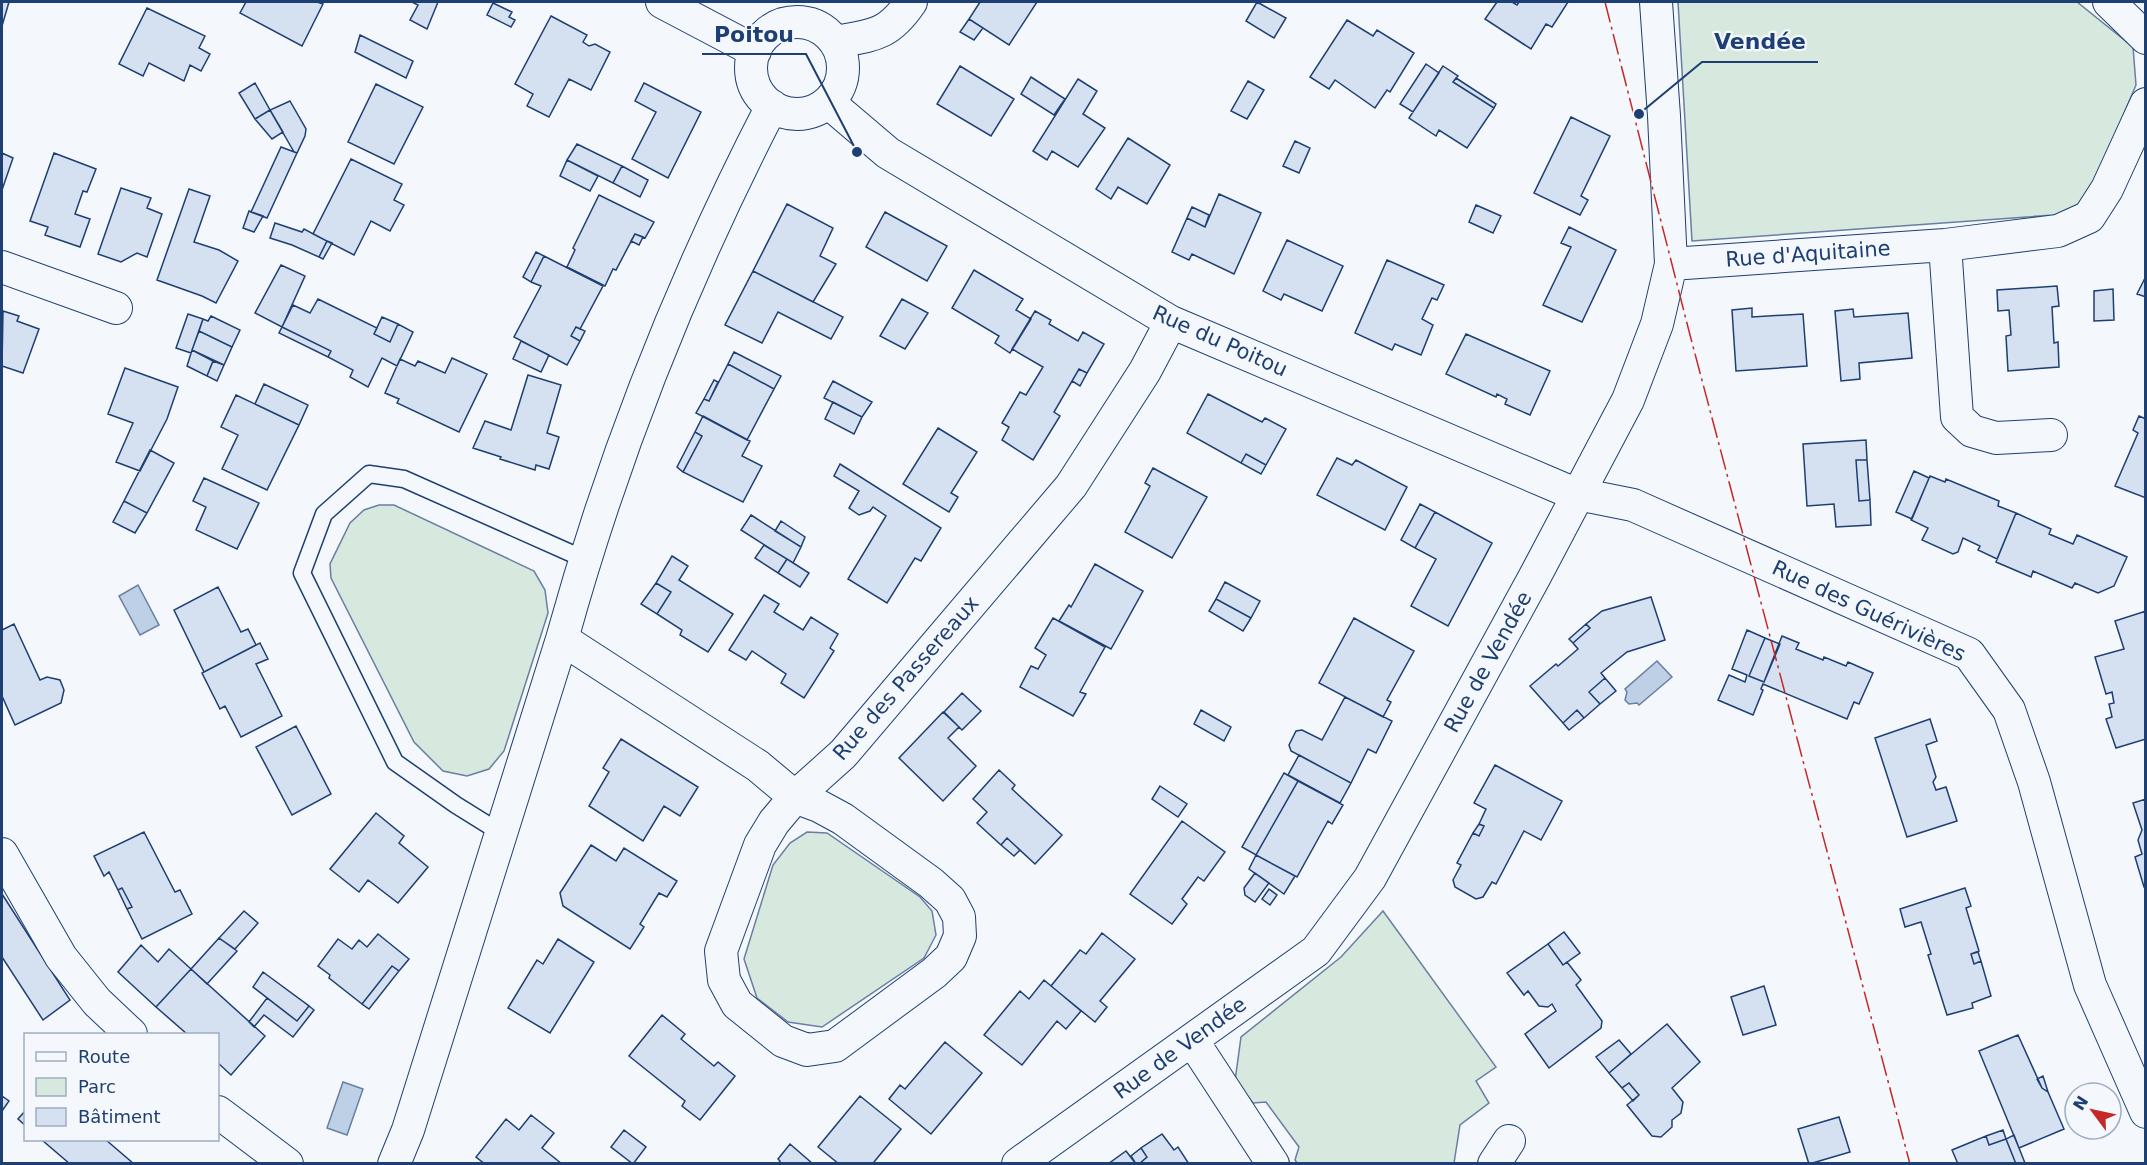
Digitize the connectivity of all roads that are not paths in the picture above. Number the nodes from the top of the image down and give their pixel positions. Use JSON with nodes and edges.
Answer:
{"nodes":[{"id":1,"x":662,"y":2,"type":"edge"},
{"id":2,"x":911,"y":2,"type":"edge"},
{"id":3,"x":1656,"y":2,"type":"edge"},
{"id":4,"x":2109,"y":2,"type":"edge"},
{"id":5,"x":775,"y":14,"type":"edge"},
{"id":6,"x":2145,"y":38,"type":"edge"},
{"id":7,"x":835,"y":42,"type":"junction"},
{"id":8,"x":755,"y":51,"type":"junction"},
{"id":9,"x":828,"y":102,"type":"junction"},
{"id":10,"x":2145,"y":104,"type":"edge"},
{"id":11,"x":772,"y":106,"type":"junction"},
{"id":12,"x":1946,"y":245,"type":"junction"},
{"id":13,"x":1671,"y":264,"type":"junction"},
{"id":14,"x":2,"y":267,"type":"edge"},
{"id":15,"x":116,"y":308,"type":"dead end"},
{"id":16,"x":1171,"y":322,"type":"junction"},
{"id":17,"x":2051,"y":435,"type":"dead end"},
{"id":18,"x":1578,"y":494,"type":"junction"},
{"id":19,"x":584,"y":559,"type":"junction"},
{"id":20,"x":562,"y":639,"type":"junction"},
{"id":21,"x":795,"y":797,"type":"junction"},
{"id":22,"x":501,"y":833,"type":"junction"},
{"id":23,"x":2,"y":854,"type":"edge"},
{"id":24,"x":129,"y":1033,"type":"edge"},
{"id":25,"x":1192,"y":1040,"type":"junction"},
{"id":26,"x":2145,"y":1112,"type":"edge"},
{"id":27,"x":219,"y":1113,"type":"edge"},
{"id":28,"x":287,"y":1164,"type":"edge"},
{"id":29,"x":394,"y":1164,"type":"edge"},
{"id":30,"x":1018,"y":1164,"type":"edge"},
{"id":31,"x":1273,"y":1164,"type":"edge"}],
"edges":[{"from":1,"to":8,"type":"street"},
{"from":2,"to":7,"type":"street"},
{"from":3,"to":13,"type":"street","name":"Rue de Vendée"},
{"from":4,"to":6,"type":"street"},
{"from":5,"to":7,"type":"street"},
{"from":5,"to":8,"type":"street"},
{"from":7,"to":9,"type":"street"},
{"from":8,"to":11,"type":"street"},
{"from":9,"to":11,"type":"street"},
{"from":9,"to":16,"type":"street","name":"Rue du Poitou"},
{"from":10,"to":12,"type":"street","name":"Rue d'Aquitaine"},
{"from":11,"to":19,"type":"street"},
{"from":12,"to":13,"type":"street","name":"Rue d'Aquitaine"},
{"from":12,"to":17,"type":"street"},
{"from":13,"to":18,"type":"street","name":"Rue de Vendée"},
{"from":14,"to":15,"type":"street"},
{"from":16,"to":18,"type":"street","name":"Rue du Poitou"},
{"from":16,"to":21,"type":"street","name":"Rue des Passereaux"},
{"from":18,"to":25,"type":"street","name":"Rue de Vendée"},
{"from":18,"to":26,"type":"street","name":"Rue des Guérivières"},
{"from":19,"to":20,"type":"street"},
{"from":19,"to":22,"type":"lane"},
{"from":20,"to":21,"type":"street"},
{"from":20,"to":22,"type":"street"},
{"from":21,"to":21,"type":"street","name":"Rue des Passereaux"},
{"from":22,"to":29,"type":"street"},
{"from":23,"to":24,"type":"street"},
{"from":25,"to":30,"type":"street","name":"Rue de Vendée"},
{"from":25,"to":31,"type":"street"},
{"from":27,"to":28,"type":"street"}]}
